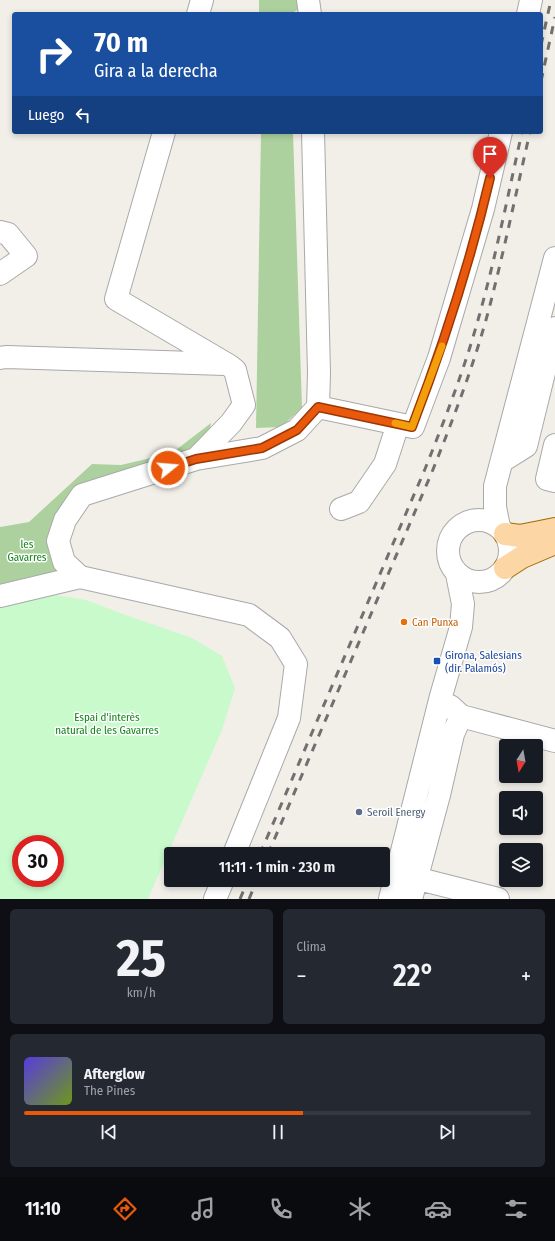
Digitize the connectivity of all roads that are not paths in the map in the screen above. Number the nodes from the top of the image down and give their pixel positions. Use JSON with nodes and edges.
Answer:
{"nodes":[{"id":1,"x":202,"y":0,"type":"edge"},
{"id":2,"x":308,"y":0,"type":"edge"},
{"id":3,"x":531,"y":0,"type":"edge"},
{"id":4,"x":199,"y":12,"type":"edge"},
{"id":5,"x":310,"y":12,"type":"edge"},
{"id":6,"x":528,"y":12,"type":"edge"},
{"id":7,"x":163,"y":134,"type":"edge"},
{"id":8,"x":313,"y":134,"type":"edge"},
{"id":9,"x":500,"y":134,"type":"edge"},
{"id":10,"x":0,"y":232,"type":"edge"},
{"id":11,"x":555,"y":258,"type":"edge"},
{"id":12,"x":0,"y":274,"type":"edge"},
{"id":13,"x":555,"y":328,"type":"edge"},
{"id":14,"x":2,"y":355,"type":"edge"},
{"id":15,"x":230,"y":366,"type":"junction"},
{"id":16,"x":318,"y":407,"type":"junction"},
{"id":17,"x":398,"y":424,"type":"junction"},
{"id":18,"x":531,"y":428,"type":"junction"},
{"id":19,"x":555,"y":434,"type":"edge"},
{"id":20,"x":555,"y":445,"type":"edge"},
{"id":21,"x":196,"y":459,"type":"junction"},
{"id":22,"x":502,"y":461,"type":"junction"},
{"id":23,"x":555,"y":481,"type":"edge"},
{"id":24,"x":495,"y":486,"type":"junction"},
{"id":25,"x":341,"y":509,"type":"dead end"},
{"id":26,"x":470,"y":520,"type":"junction"},
{"id":27,"x":502,"y":530,"type":"junction"},
{"id":28,"x":550,"y":537,"type":"edge"},
{"id":29,"x":457,"y":574,"type":"junction"},
{"id":30,"x":498,"y":574,"type":"junction"},
{"id":31,"x":80,"y":577,"type":"junction"},
{"id":32,"x":0,"y":596,"type":"edge"},
{"id":33,"x":461,"y":627,"type":"junction"},
{"id":34,"x":441,"y":696,"type":"junction"},
{"id":35,"x":461,"y":716,"type":"junction"},
{"id":36,"x":555,"y":741,"type":"edge"},
{"id":37,"x":237,"y":847,"type":"edge"},
{"id":38,"x":408,"y":884,"type":"edge"},
{"id":39,"x":220,"y":887,"type":"edge"},
{"id":40,"x":215,"y":899,"type":"edge"},
{"id":41,"x":390,"y":899,"type":"edge"},
{"id":42,"x":498,"y":899,"type":"edge"}],
"edges":[{"from":1,"to":4,"type":"street"},
{"from":2,"to":5,"type":"street"},
{"from":3,"to":6,"type":"street"},
{"from":7,"to":15,"type":"street"},
{"from":8,"to":16,"type":"street"},
{"from":9,"to":17,"type":"street"},
{"from":10,"to":12,"type":"street"},
{"from":11,"to":22,"type":"street"},
{"from":13,"to":18,"type":"street"},
{"from":14,"to":15,"type":"street"},
{"from":15,"to":21,"type":"street"},
{"from":16,"to":17,"type":"street"},
{"from":16,"to":21,"type":"street"},
{"from":17,"to":25,"type":"street"},
{"from":18,"to":19,"type":"street"},
{"from":18,"to":22,"type":"street"},
{"from":20,"to":23,"type":"street"},
{"from":21,"to":31,"type":"street"},
{"from":22,"to":24,"type":"street"},
{"from":24,"to":26,"type":"street"},
{"from":24,"to":27,"type":"street"},
{"from":26,"to":27,"type":"street"},
{"from":26,"to":29,"type":"street"},
{"from":27,"to":28,"type":"main road"},
{"from":27,"to":30,"type":"street"},
{"from":28,"to":30,"type":"main road"},
{"from":29,"to":30,"type":"street"},
{"from":29,"to":33,"type":"street"},
{"from":30,"to":33,"type":"street"},
{"from":31,"to":32,"type":"street"},
{"from":31,"to":37,"type":"street"},
{"from":33,"to":34,"type":"street"},
{"from":34,"to":35,"type":"street"},
{"from":34,"to":38,"type":"street"},
{"from":35,"to":36,"type":"street"},
{"from":35,"to":38,"type":"street"},
{"from":38,"to":41,"type":"street"},
{"from":38,"to":42,"type":"street"},
{"from":39,"to":40,"type":"street"}]}
